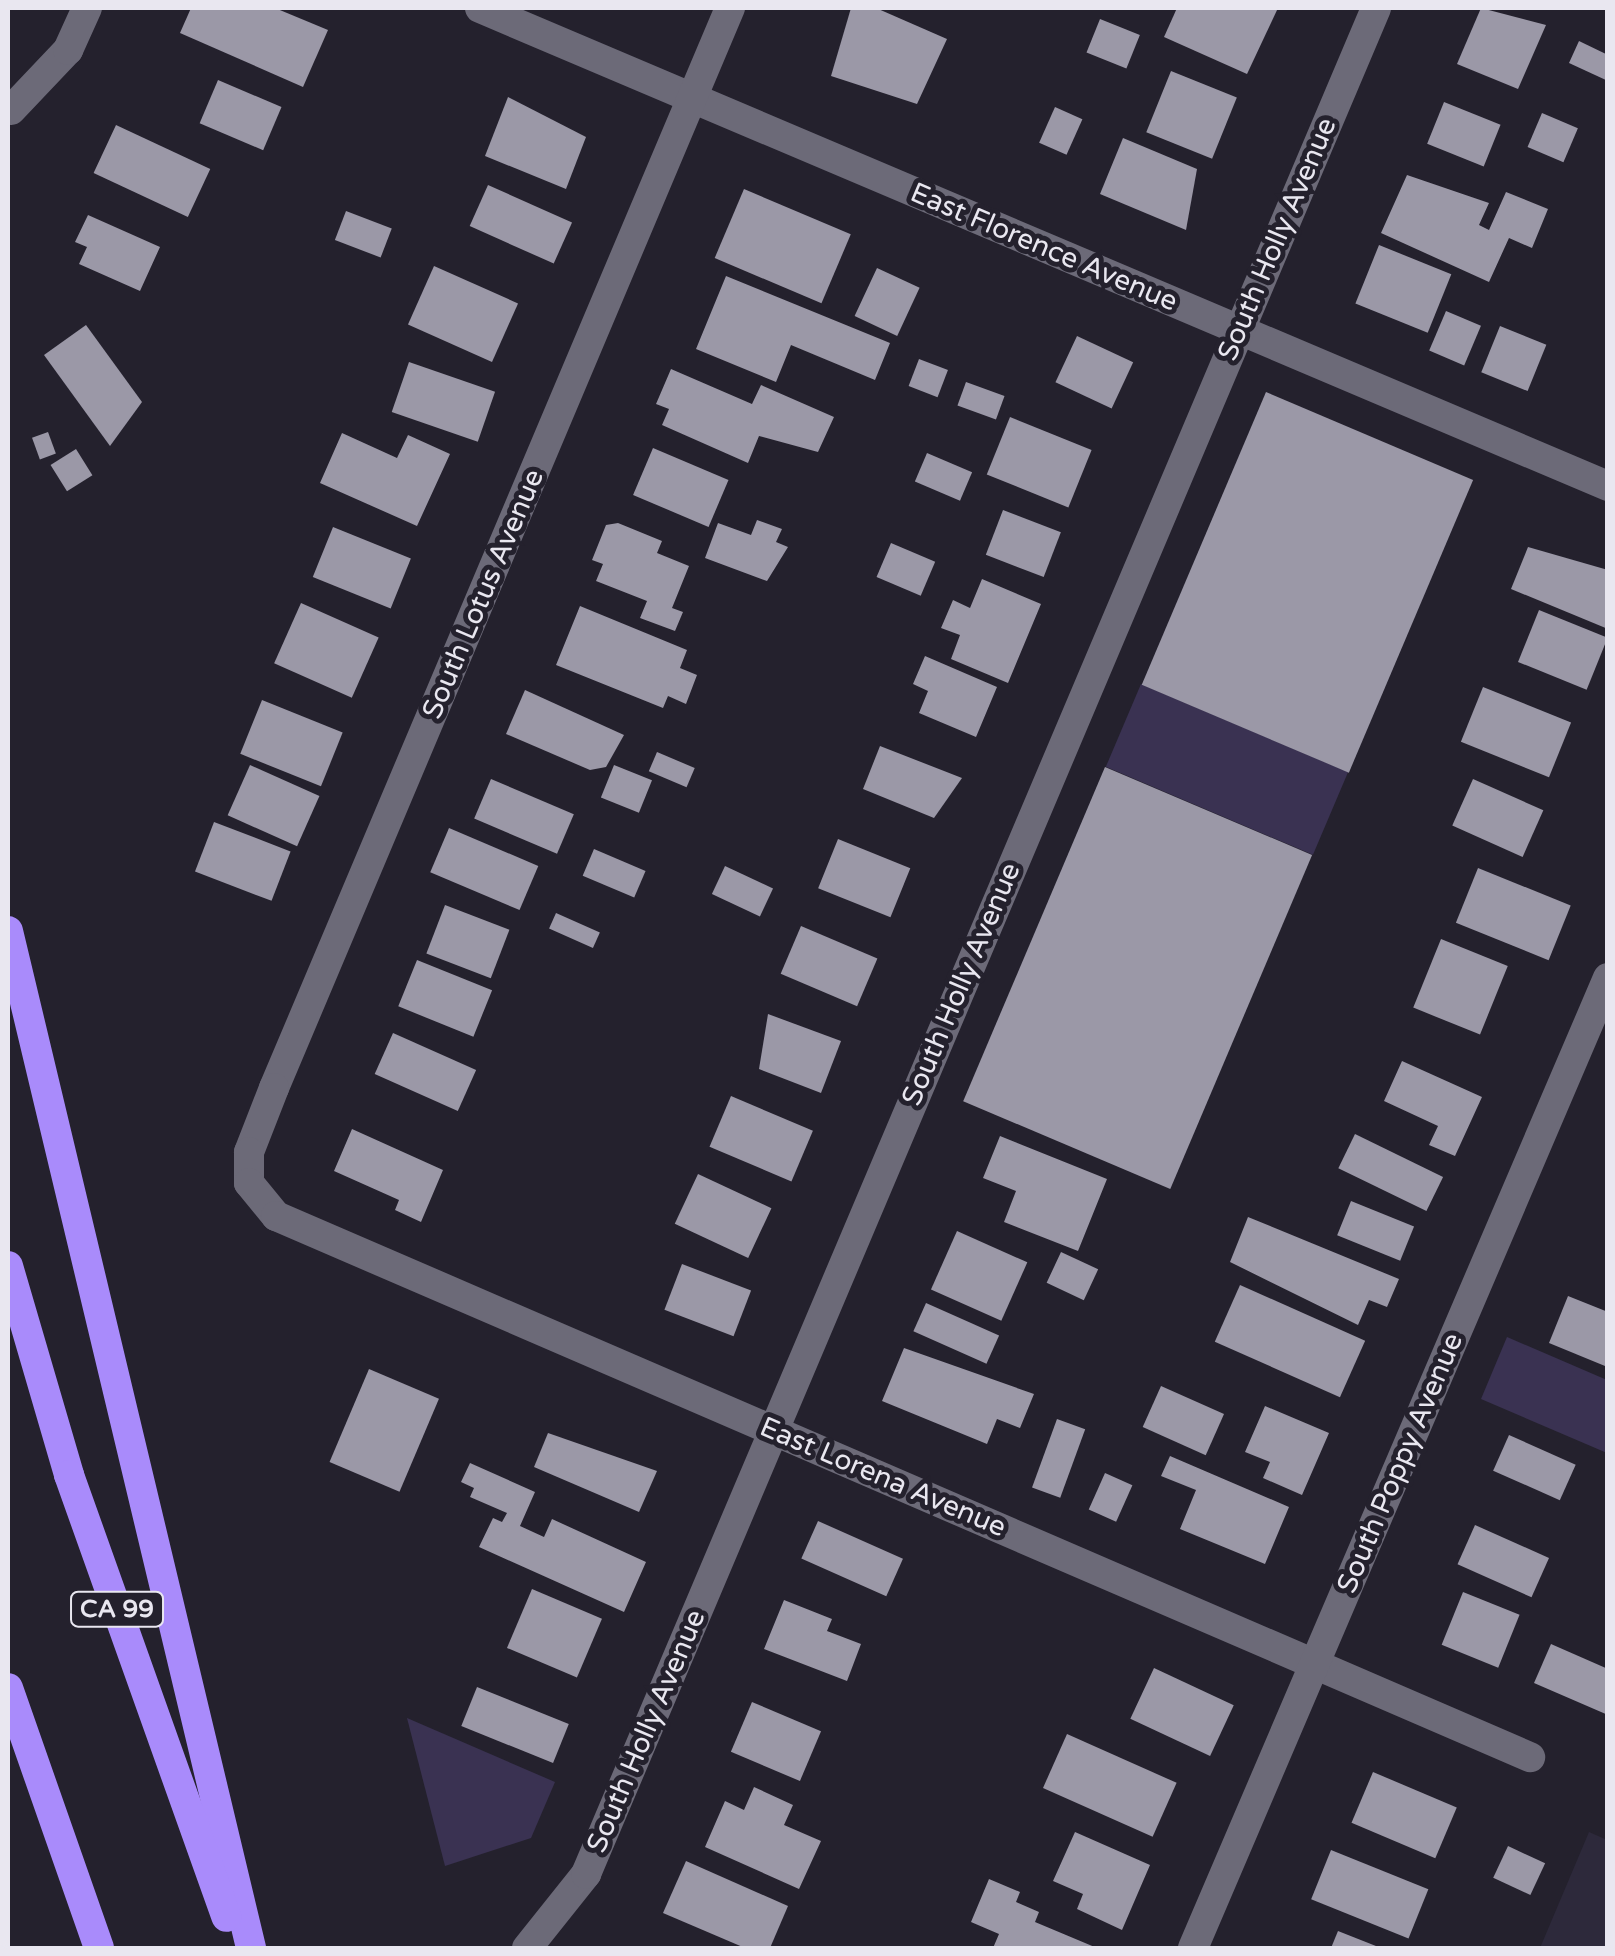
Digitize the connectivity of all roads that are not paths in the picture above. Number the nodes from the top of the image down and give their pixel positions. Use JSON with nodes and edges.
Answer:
{"nodes":[{"id":1,"x":87,"y":8,"type":"edge"},
{"id":2,"x":480,"y":8,"type":"edge"},
{"id":3,"x":730,"y":8,"type":"edge"},
{"id":4,"x":1376,"y":8,"type":"edge"},
{"id":5,"x":692,"y":98,"type":"junction"},
{"id":6,"x":11,"y":110,"type":"dead end"},
{"id":7,"x":1238,"y":330,"type":"junction"},
{"id":8,"x":1608,"y":486,"type":"edge"},
{"id":9,"x":8,"y":931,"type":"edge"},
{"id":10,"x":1608,"y":978,"type":"edge"},
{"id":11,"x":249,"y":1183,"type":"joint"},
{"id":12,"x":8,"y":1266,"type":"edge"},
{"id":13,"x":772,"y":1430,"type":"junction"},
{"id":14,"x":1315,"y":1662,"type":"junction"},
{"id":15,"x":8,"y":1688,"type":"edge"},
{"id":16,"x":1530,"y":1757,"type":"dead end"},
{"id":17,"x":99,"y":1948,"type":"edge"},
{"id":18,"x":238,"y":1948,"type":"edge"},
{"id":19,"x":251,"y":1948,"type":"edge"},
{"id":20,"x":527,"y":1948,"type":"edge"},
{"id":21,"x":1193,"y":1948,"type":"edge"}],
"edges":[{"from":1,"to":6,"type":"street"},
{"from":2,"to":5,"type":"street","name":"East Florence Avenue"},
{"from":3,"to":5,"type":"street","name":"South Lotus Avenue"},
{"from":4,"to":7,"type":"street","name":"South Holly Avenue"},
{"from":5,"to":7,"type":"street","name":"East Florence Avenue"},
{"from":5,"to":11,"type":"street","name":"South Lotus Avenue"},
{"from":7,"to":8,"type":"street","name":"East Florence Avenue"},
{"from":7,"to":13,"type":"street","name":"South Holly Avenue"},
{"from":9,"to":19,"type":"highway"},
{"from":10,"to":14,"type":"street","name":"South Poppy Avenue"},
{"from":11,"to":13,"type":"street","name":"East Lorena Avenue"},
{"from":12,"to":18,"type":"highway","number":"CA 99"},
{"from":13,"to":14,"type":"street","name":"East Lorena Avenue"},
{"from":13,"to":20,"type":"street","name":"South Holly Avenue"},
{"from":14,"to":16,"type":"street","name":"East Lorena Avenue"},
{"from":14,"to":21,"type":"street","name":"South Poppy Avenue"},
{"from":15,"to":17,"type":"highway"}]}
